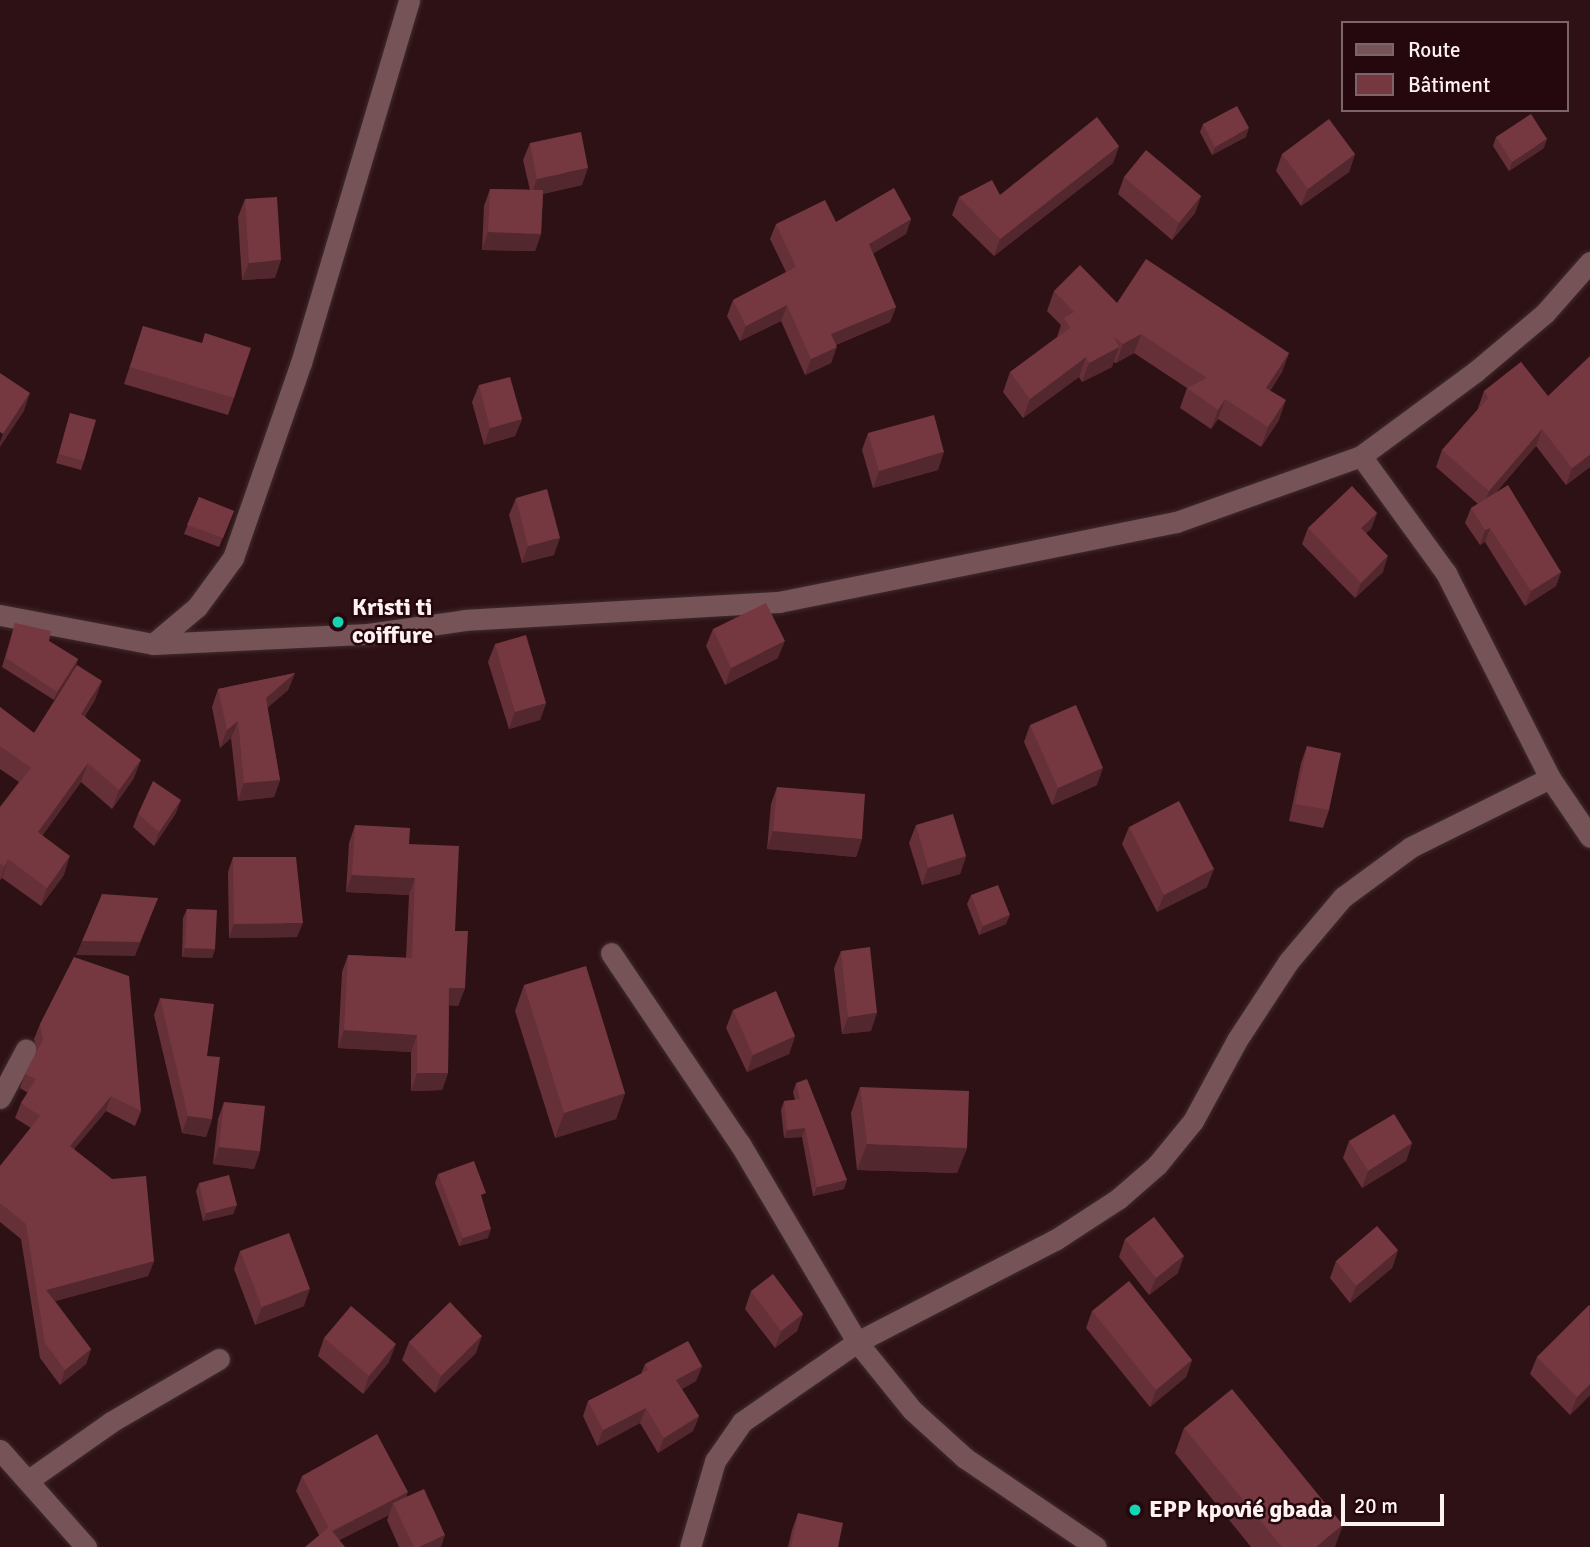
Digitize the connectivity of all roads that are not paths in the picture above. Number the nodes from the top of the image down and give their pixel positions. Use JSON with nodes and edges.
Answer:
{"nodes":[{"id":1,"x":410,"y":0,"type":"edge"},
{"id":2,"x":1590,"y":262,"type":"edge"},
{"id":3,"x":1361,"y":456,"type":"junction"},
{"id":4,"x":0,"y":615,"type":"edge"},
{"id":5,"x":153,"y":644,"type":"junction"},
{"id":6,"x":1550,"y":778,"type":"junction"},
{"id":7,"x":1590,"y":837,"type":"edge"},
{"id":8,"x":611,"y":953,"type":"dead end"},
{"id":9,"x":26,"y":1049,"type":"dead end"},
{"id":10,"x":0,"y":1098,"type":"edge"},
{"id":11,"x":857,"y":1342,"type":"junction"},
{"id":12,"x":219,"y":1359,"type":"dead end"},
{"id":13,"x":0,"y":1450,"type":"edge"},
{"id":14,"x":30,"y":1479,"type":"junction"},
{"id":15,"x":86,"y":1547,"type":"edge"},
{"id":16,"x":690,"y":1547,"type":"edge"},
{"id":17,"x":1096,"y":1547,"type":"edge"}],
"edges":[{"from":1,"to":5,"type":"street"},
{"from":2,"to":3,"type":"street"},
{"from":3,"to":5,"type":"street"},
{"from":3,"to":6,"type":"street"},
{"from":4,"to":5,"type":"street"},
{"from":6,"to":7,"type":"street"},
{"from":6,"to":11,"type":"street"},
{"from":8,"to":11,"type":"street"},
{"from":9,"to":10,"type":"street"},
{"from":11,"to":16,"type":"street"},
{"from":11,"to":17,"type":"street"},
{"from":12,"to":14,"type":"street"},
{"from":13,"to":14,"type":"street"},
{"from":14,"to":15,"type":"street"}]}
